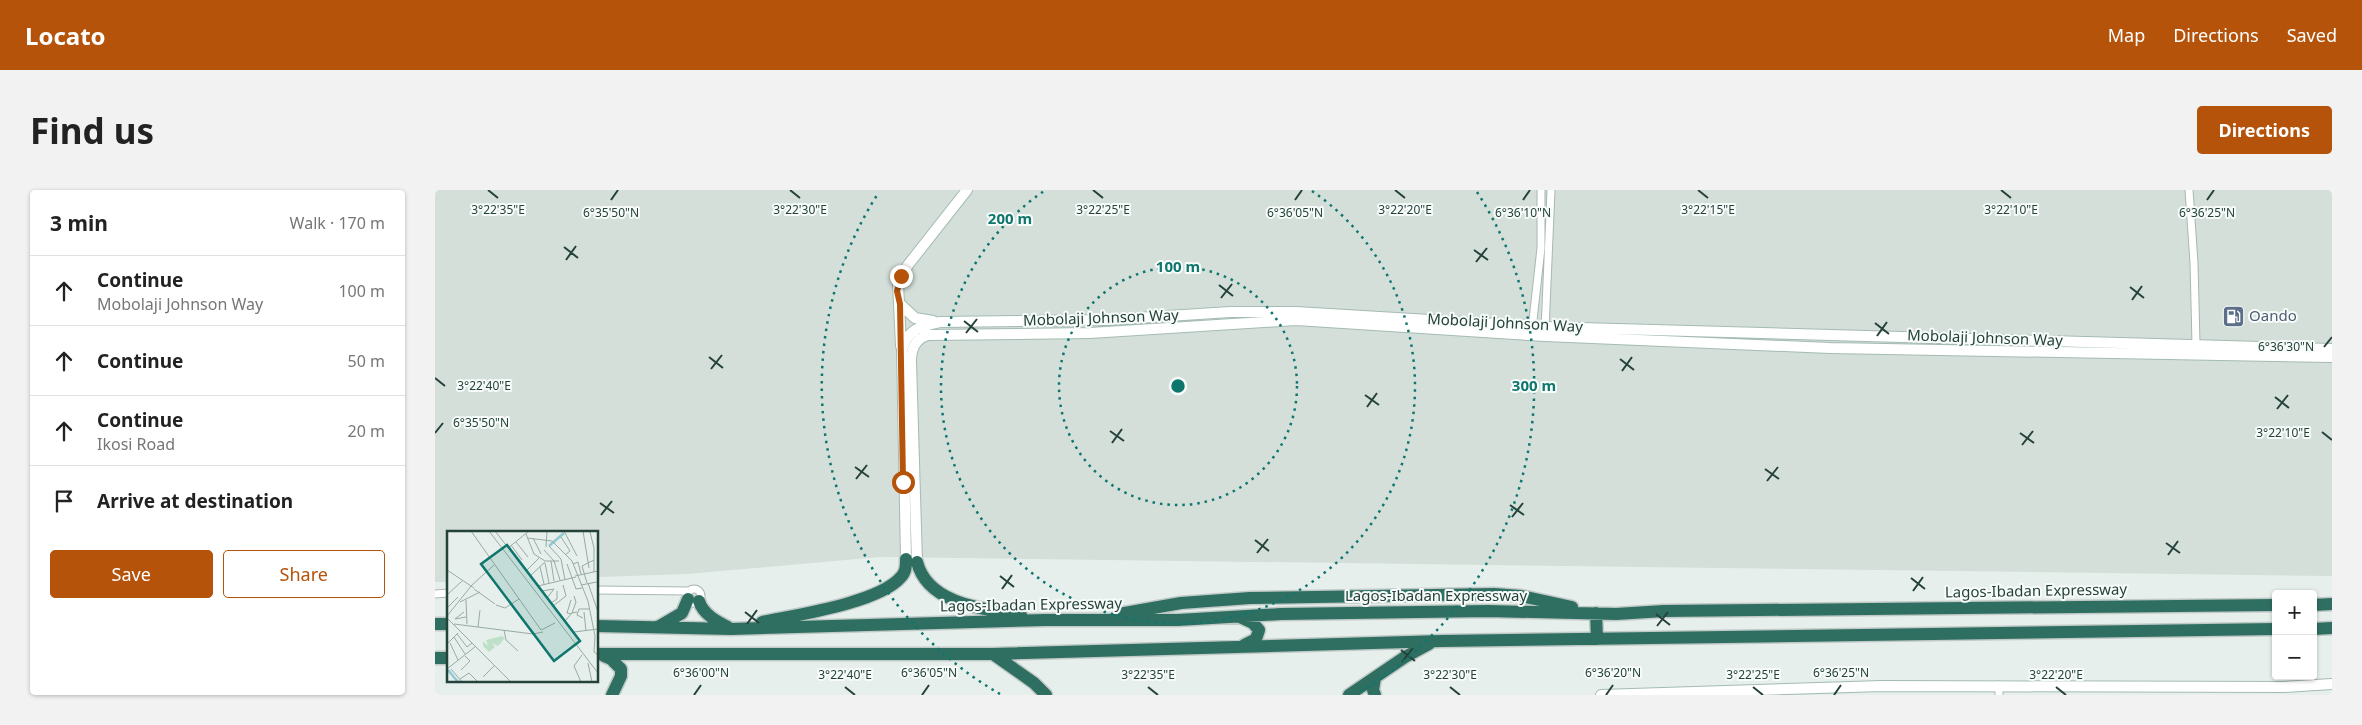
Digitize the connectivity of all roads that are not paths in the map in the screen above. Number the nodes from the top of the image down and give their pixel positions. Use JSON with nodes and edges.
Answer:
{"nodes":[{"id":1,"x":967,"y":190,"type":"edge"},
{"id":2,"x":1541,"y":190,"type":"edge"},
{"id":3,"x":1551,"y":190,"type":"edge"},
{"id":4,"x":2189,"y":190,"type":"edge"},
{"id":5,"x":900,"y":304,"type":"junction"},
{"id":6,"x":920,"y":326,"type":"junction"},
{"id":7,"x":1532,"y":330,"type":"junction"},
{"id":8,"x":1545,"y":331,"type":"junction"},
{"id":9,"x":2196,"y":344,"type":"junction"},
{"id":10,"x":906,"y":345,"type":"junction"},
{"id":11,"x":2332,"y":349,"type":"edge"},
{"id":12,"x":2332,"y":358,"type":"edge"},
{"id":13,"x":912,"y":561,"type":"junction"},
{"id":14,"x":599,"y":590,"type":"edge"},
{"id":15,"x":692,"y":597,"type":"junction"},
{"id":16,"x":2332,"y":604,"type":"edge"},
{"id":17,"x":2272,"y":605,"type":"edge"},
{"id":18,"x":2317,"y":605,"type":"edge"},
{"id":19,"x":1583,"y":613,"type":"junction"},
{"id":20,"x":1596,"y":614,"type":"junction"},
{"id":21,"x":1240,"y":617,"type":"junction"},
{"id":22,"x":1106,"y":619,"type":"junction"},
{"id":23,"x":1045,"y":620,"type":"junction"},
{"id":24,"x":599,"y":626,"type":"edge"},
{"id":25,"x":658,"y":627,"type":"junction"},
{"id":26,"x":2317,"y":628,"type":"edge"},
{"id":27,"x":2332,"y":628,"type":"edge"},
{"id":28,"x":731,"y":629,"type":"junction"},
{"id":29,"x":2272,"y":629,"type":"edge"},
{"id":30,"x":1597,"y":639,"type":"junction"},
{"id":31,"x":1441,"y":641,"type":"junction"},
{"id":32,"x":1229,"y":648,"type":"junction"},
{"id":33,"x":599,"y":654,"type":"edge"},
{"id":34,"x":599,"y":654,"type":"edge"},
{"id":35,"x":993,"y":654,"type":"junction"},
{"id":36,"x":1375,"y":678,"type":"junction"},
{"id":37,"x":2332,"y":684,"type":"edge"},
{"id":38,"x":1999,"y":690,"type":"edge"},
{"id":39,"x":2303,"y":690,"type":"edge"},
{"id":40,"x":1816,"y":691,"type":"edge"},
{"id":41,"x":2284,"y":691,"type":"edge"},
{"id":42,"x":1717,"y":693,"type":"edge"},
{"id":43,"x":612,"y":695,"type":"edge"},
{"id":44,"x":1046,"y":695,"type":"edge"},
{"id":45,"x":1349,"y":695,"type":"edge"},
{"id":46,"x":1375,"y":695,"type":"edge"},
{"id":47,"x":1601,"y":695,"type":"edge"}],
"edges":[{"from":1,"to":5,"type":"street"},
{"from":2,"to":7,"type":"street"},
{"from":3,"to":8,"type":"street"},
{"from":4,"to":9,"type":"street"},
{"from":5,"to":6,"type":"street"},
{"from":5,"to":10,"type":"street"},
{"from":6,"to":7,"type":"street","name":"Mobolaji Johnson Way"},
{"from":6,"to":7,"type":"street","name":"Mobolaji Johnson Way"},
{"from":6,"to":10,"type":"street"},
{"from":7,"to":8,"type":"street","name":"Mobolaji Johnson Way"},
{"from":8,"to":9,"type":"street","name":"Mobolaji Johnson Way"},
{"from":8,"to":12,"type":"street","name":"Mobolaji Johnson Way"},
{"from":9,"to":11,"type":"street","name":"Mobolaji Johnson Way"},
{"from":10,"to":13,"type":"street"},
{"from":10,"to":13,"type":"street"},
{"from":13,"to":23,"type":"highway"},
{"from":13,"to":28,"type":"highway"},
{"from":14,"to":15,"type":"street"},
{"from":15,"to":25,"type":"highway"},
{"from":15,"to":28,"type":"highway"},
{"from":16,"to":18,"type":"highway"},
{"from":17,"to":20,"type":"highway","name":"Lagos-Ibadan Expressway"},
{"from":19,"to":20,"type":"highway","name":"Lagos-Ibadan Expressway"},
{"from":19,"to":21,"type":"highway","name":"Lagos-Ibadan Expressway"},
{"from":19,"to":22,"type":"highway"},
{"from":20,"to":30,"type":"highway"},
{"from":21,"to":22,"type":"highway","name":"Lagos-Ibadan Expressway"},
{"from":21,"to":32,"type":"highway"},
{"from":22,"to":23,"type":"highway","name":"Lagos-Ibadan Expressway"},
{"from":23,"to":28,"type":"highway","name":"Lagos-Ibadan Expressway"},
{"from":24,"to":25,"type":"highway","name":"Lagos-Ibadan Expressway"},
{"from":25,"to":28,"type":"highway","name":"Lagos-Ibadan Expressway"},
{"from":26,"to":27,"type":"highway"},
{"from":29,"to":30,"type":"highway"},
{"from":30,"to":31,"type":"highway"},
{"from":31,"to":32,"type":"highway"},
{"from":31,"to":36,"type":"highway"},
{"from":32,"to":35,"type":"highway"},
{"from":33,"to":35,"type":"highway"},
{"from":34,"to":43,"type":"highway"},
{"from":35,"to":44,"type":"highway"},
{"from":36,"to":45,"type":"highway"},
{"from":36,"to":46,"type":"highway"},
{"from":37,"to":39,"type":"street"},
{"from":38,"to":40,"type":"street"},
{"from":38,"to":41,"type":"street"},
{"from":39,"to":41,"type":"street"},
{"from":40,"to":42,"type":"street"},
{"from":42,"to":47,"type":"street"}]}
